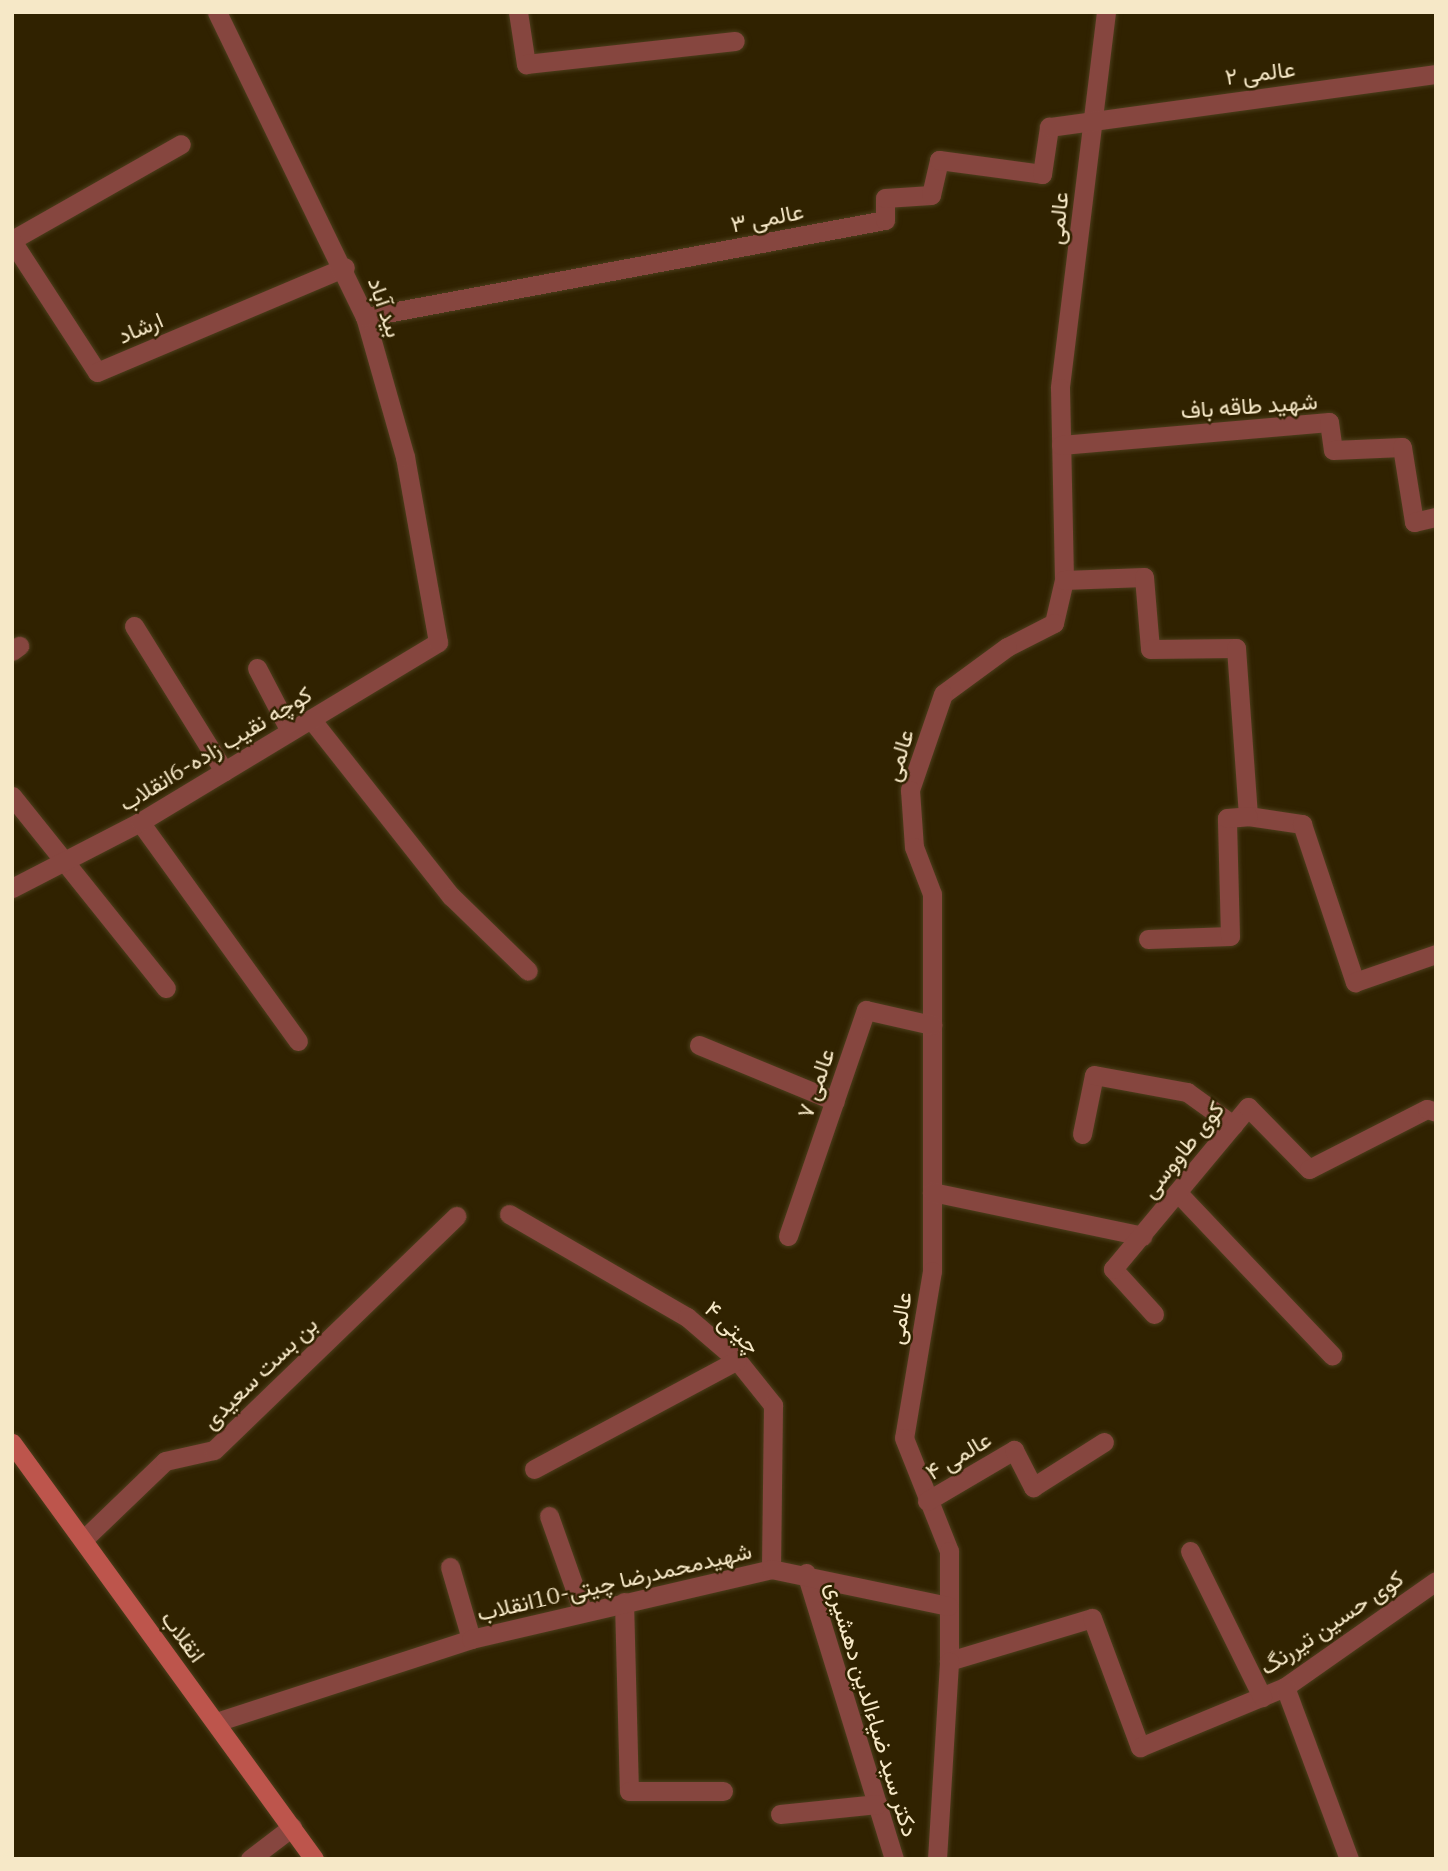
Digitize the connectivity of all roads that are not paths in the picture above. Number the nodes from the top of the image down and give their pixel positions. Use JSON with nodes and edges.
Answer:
{"nodes":[{"id":1,"x":217,"y":12,"type":"edge"},
{"id":2,"x":518,"y":12,"type":"edge"},
{"id":3,"x":1106,"y":12,"type":"edge"},
{"id":4,"x":735,"y":41,"type":"dead end"},
{"id":5,"x":1436,"y":74,"type":"edge"},
{"id":6,"x":1091,"y":119,"type":"junction"},
{"id":7,"x":181,"y":144,"type":"dead end"},
{"id":8,"x":12,"y":241,"type":"edge"},
{"id":9,"x":345,"y":267,"type":"junction"},
{"id":10,"x":365,"y":317,"type":"junction"},
{"id":11,"x":1061,"y":445,"type":"junction"},
{"id":12,"x":1436,"y":517,"type":"edge"},
{"id":13,"x":1064,"y":580,"type":"junction"},
{"id":14,"x":134,"y":626,"type":"dead end"},
{"id":15,"x":438,"y":642,"type":"joint"},
{"id":16,"x":257,"y":668,"type":"dead end"},
{"id":17,"x":311,"y":719,"type":"junction"},
{"id":18,"x":290,"y":731,"type":"junction"},
{"id":19,"x":225,"y":771,"type":"junction"},
{"id":20,"x":12,"y":796,"type":"edge"},
{"id":21,"x":1248,"y":816,"type":"junction"},
{"id":22,"x":139,"y":822,"type":"junction"},
{"id":23,"x":66,"y":860,"type":"junction"},
{"id":24,"x":12,"y":888,"type":"edge"},
{"id":25,"x":1148,"y":939,"type":"dead end"},
{"id":26,"x":1436,"y":954,"type":"edge"},
{"id":27,"x":528,"y":971,"type":"dead end"},
{"id":28,"x":166,"y":988,"type":"dead end"},
{"id":29,"x":932,"y":1026,"type":"junction"},
{"id":30,"x":298,"y":1041,"type":"dead end"},
{"id":31,"x":699,"y":1045,"type":"dead end"},
{"id":32,"x":835,"y":1101,"type":"junction"},
{"id":33,"x":1436,"y":1112,"type":"edge"},
{"id":34,"x":1233,"y":1125,"type":"junction"},
{"id":35,"x":1082,"y":1134,"type":"dead end"},
{"id":36,"x":932,"y":1192,"type":"junction"},
{"id":37,"x":1178,"y":1193,"type":"junction"},
{"id":38,"x":509,"y":1214,"type":"dead end"},
{"id":39,"x":456,"y":1216,"type":"dead end"},
{"id":40,"x":788,"y":1236,"type":"dead end"},
{"id":41,"x":1142,"y":1236,"type":"junction"},
{"id":42,"x":1154,"y":1314,"type":"dead end"},
{"id":43,"x":1332,"y":1354,"type":"dead end"},
{"id":44,"x":737,"y":1360,"type":"junction"},
{"id":45,"x":1104,"y":1442,"type":"dead end"},
{"id":46,"x":12,"y":1443,"type":"edge"},
{"id":47,"x":534,"y":1469,"type":"dead end"},
{"id":48,"x":927,"y":1501,"type":"junction"},
{"id":49,"x":549,"y":1516,"type":"dead end"},
{"id":50,"x":84,"y":1539,"type":"junction"},
{"id":51,"x":1190,"y":1550,"type":"dead end"},
{"id":52,"x":450,"y":1567,"type":"dead end"},
{"id":53,"x":771,"y":1569,"type":"junction"},
{"id":54,"x":806,"y":1573,"type":"junction"},
{"id":55,"x":1436,"y":1581,"type":"edge"},
{"id":56,"x":624,"y":1602,"type":"junction"},
{"id":57,"x":948,"y":1606,"type":"junction"},
{"id":58,"x":582,"y":1609,"type":"junction"},
{"id":59,"x":471,"y":1639,"type":"junction"},
{"id":60,"x":949,"y":1661,"type":"junction"},
{"id":61,"x":1285,"y":1687,"type":"junction"},
{"id":62,"x":1262,"y":1697,"type":"junction"},
{"id":63,"x":216,"y":1722,"type":"junction"},
{"id":64,"x":723,"y":1791,"type":"dead end"},
{"id":65,"x":877,"y":1804,"type":"junction"},
{"id":66,"x":780,"y":1814,"type":"dead end"},
{"id":67,"x":292,"y":1828,"type":"junction"},
{"id":68,"x":250,"y":1859,"type":"edge"},
{"id":69,"x":314,"y":1859,"type":"edge"},
{"id":70,"x":894,"y":1859,"type":"edge"},
{"id":71,"x":937,"y":1859,"type":"edge"},
{"id":72,"x":1349,"y":1859,"type":"edge"}],
"edges":[{"from":1,"to":9,"type":"street","name":"بید آباد"},
{"from":2,"to":4,"type":"street"},
{"from":3,"to":6,"type":"street","name":"عالمی"},
{"from":5,"to":6,"type":"street","name":"عالمی ۲"},
{"from":6,"to":10,"type":"street","name":"عالمی ۳"},
{"from":6,"to":11,"type":"street","name":"عالمی"},
{"from":7,"to":8,"type":"street"},
{"from":8,"to":9,"type":"street","name":"ارشاد"},
{"from":9,"to":10,"type":"street","name":"بید آباد"},
{"from":10,"to":15,"type":"street","name":"بید آباد"},
{"from":11,"to":12,"type":"street","name":"شهید طاقه باف"},
{"from":11,"to":13,"type":"street","name":"عالمی"},
{"from":13,"to":21,"type":"street"},
{"from":13,"to":29,"type":"street","name":"عالمی"},
{"from":14,"to":19,"type":"street"},
{"from":15,"to":17,"type":"street","name":"کوچه نقیب زاده-6انقلاب"},
{"from":16,"to":18,"type":"street"},
{"from":17,"to":18,"type":"street","name":"کوچه نقیب زاده-6انقلاب"},
{"from":17,"to":27,"type":"street"},
{"from":18,"to":19,"type":"street","name":"کوچه نقیب زاده-6انقلاب"},
{"from":19,"to":22,"type":"street","name":"کوچه نقیب زاده-6انقلاب"},
{"from":20,"to":23,"type":"street"},
{"from":21,"to":25,"type":"street"},
{"from":21,"to":26,"type":"street"},
{"from":22,"to":23,"type":"street","name":"کوچه نقیب زاده-6انقلاب"},
{"from":22,"to":30,"type":"street"},
{"from":23,"to":24,"type":"street","name":"کوچه نقیب زاده-6انقلاب"},
{"from":23,"to":28,"type":"street"},
{"from":29,"to":32,"type":"street","name":"عالمی ۷"},
{"from":29,"to":36,"type":"street","name":"عالمی"},
{"from":31,"to":32,"type":"street"},
{"from":32,"to":40,"type":"street","name":"عالمی ۷"},
{"from":33,"to":34,"type":"street","name":"کوی طاووسی"},
{"from":34,"to":35,"type":"street"},
{"from":34,"to":37,"type":"street","name":"کوی طاووسی"},
{"from":36,"to":41,"type":"street"},
{"from":36,"to":48,"type":"street","name":"عالمی"},
{"from":37,"to":41,"type":"street","name":"کوی طاووسی"},
{"from":37,"to":43,"type":"street"},
{"from":38,"to":44,"type":"street","name":"چیتی ۴"},
{"from":39,"to":50,"type":"street","name":"بن بست سعیدی"},
{"from":41,"to":42,"type":"street","name":"کوی طاووسی"},
{"from":44,"to":47,"type":"street"},
{"from":44,"to":53,"type":"street","name":"چیتی ۴"},
{"from":45,"to":48,"type":"street","name":"عالمی ۴"},
{"from":46,"to":50,"type":"main road","name":"انقلاب"},
{"from":48,"to":57,"type":"street","name":"عالمی"},
{"from":49,"to":58,"type":"street"},
{"from":50,"to":63,"type":"main road","name":"انقلاب"},
{"from":51,"to":62,"type":"street"},
{"from":52,"to":59,"type":"street"},
{"from":53,"to":54,"type":"street","name":"شهیدمحمدرضا چیتی-10انقلاب"},
{"from":53,"to":56,"type":"street","name":"شهیدمحمدرضا چیتی-10انقلاب"},
{"from":54,"to":57,"type":"street","name":"شهیدمحمدرضا چیتی-10انقلاب"},
{"from":54,"to":65,"type":"street","name":"دکتر سید ضیاءالدین دهشیری"},
{"from":55,"to":61,"type":"street","name":"کوی حسین تیررنگ"},
{"from":56,"to":58,"type":"street","name":"شهیدمحمدرضا چیتی-10انقلاب"},
{"from":56,"to":64,"type":"street"},
{"from":57,"to":60,"type":"street"},
{"from":58,"to":59,"type":"street","name":"شهیدمحمدرضا چیتی-10انقلاب"},
{"from":59,"to":63,"type":"street","name":"شهیدمحمدرضا چیتی-10انقلاب"},
{"from":60,"to":62,"type":"street","name":"کوی حسین تیررنگ"},
{"from":60,"to":71,"type":"street"},
{"from":61,"to":62,"type":"street","name":"کوی حسین تیررنگ"},
{"from":61,"to":72,"type":"street"},
{"from":63,"to":67,"type":"main road","name":"انقلاب"},
{"from":65,"to":66,"type":"street"},
{"from":65,"to":70,"type":"street","name":"دکتر سید ضیاءالدین دهشیری"},
{"from":67,"to":68,"type":"street"},
{"from":67,"to":69,"type":"main road","name":"انقلاب"}]}
